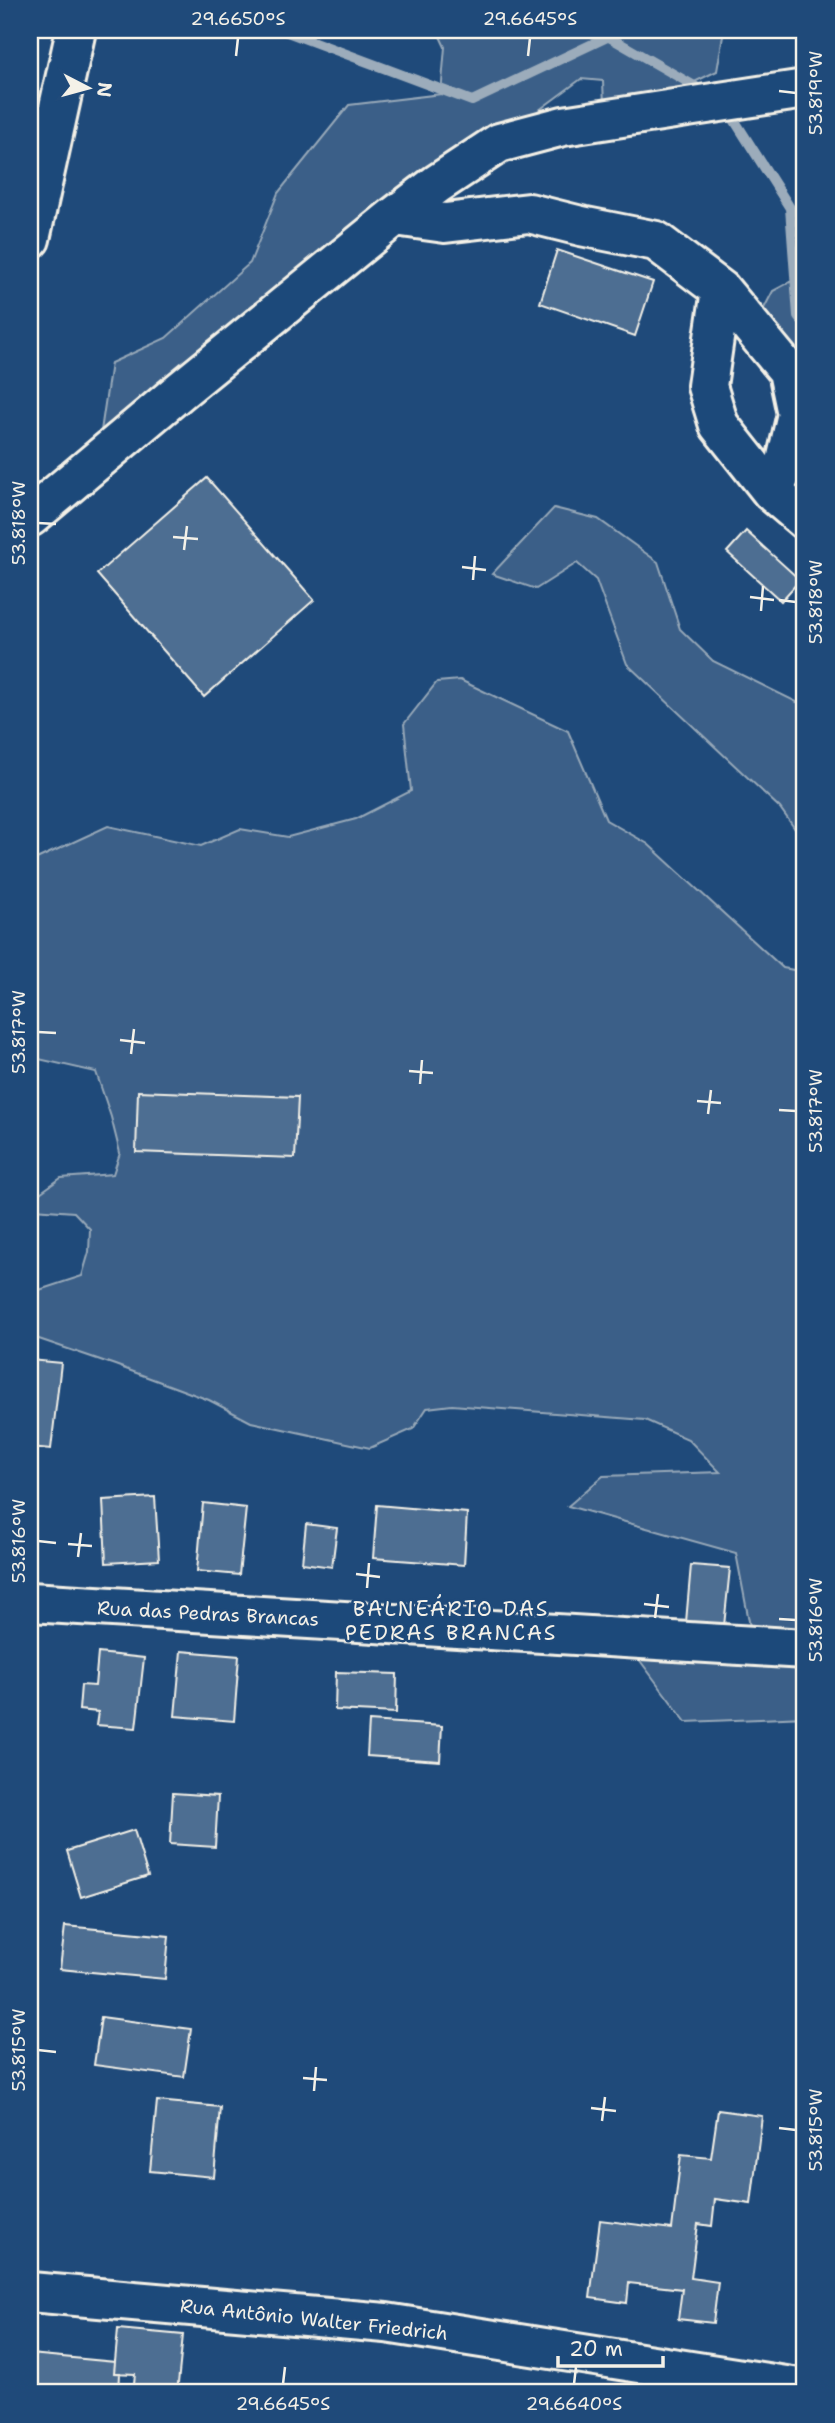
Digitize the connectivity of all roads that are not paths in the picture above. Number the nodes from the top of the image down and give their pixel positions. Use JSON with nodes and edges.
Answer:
{"nodes":[{"id":1,"x":76,"y":30,"type":"edge"},
{"id":2,"x":805,"y":89,"type":"edge"},
{"id":3,"x":395,"y":216,"type":"junction"},
{"id":4,"x":30,"y":239,"type":"edge"},
{"id":5,"x":721,"y":290,"type":"junction"},
{"id":6,"x":772,"y":492,"type":"junction"},
{"id":7,"x":30,"y":517,"type":"edge"},
{"id":8,"x":805,"y":520,"type":"edge"},
{"id":9,"x":30,"y":1602,"type":"edge"},
{"id":10,"x":805,"y":1649,"type":"edge"},
{"id":11,"x":30,"y":2292,"type":"edge"},
{"id":12,"x":805,"y":2389,"type":"edge"}],
"edges":[{"from":1,"to":4,"type":"street"},
{"from":2,"to":3,"type":"street"},
{"from":3,"to":5,"type":"street"},
{"from":3,"to":7,"type":"street"},
{"from":5,"to":6,"type":"street"},
{"from":5,"to":6,"type":"street"},
{"from":6,"to":8,"type":"street"},
{"from":9,"to":10,"type":"street","name":"Rua das Pedras Brancas"},
{"from":11,"to":12,"type":"street","name":"Rua Antônio Walter Friedrich"}]}
